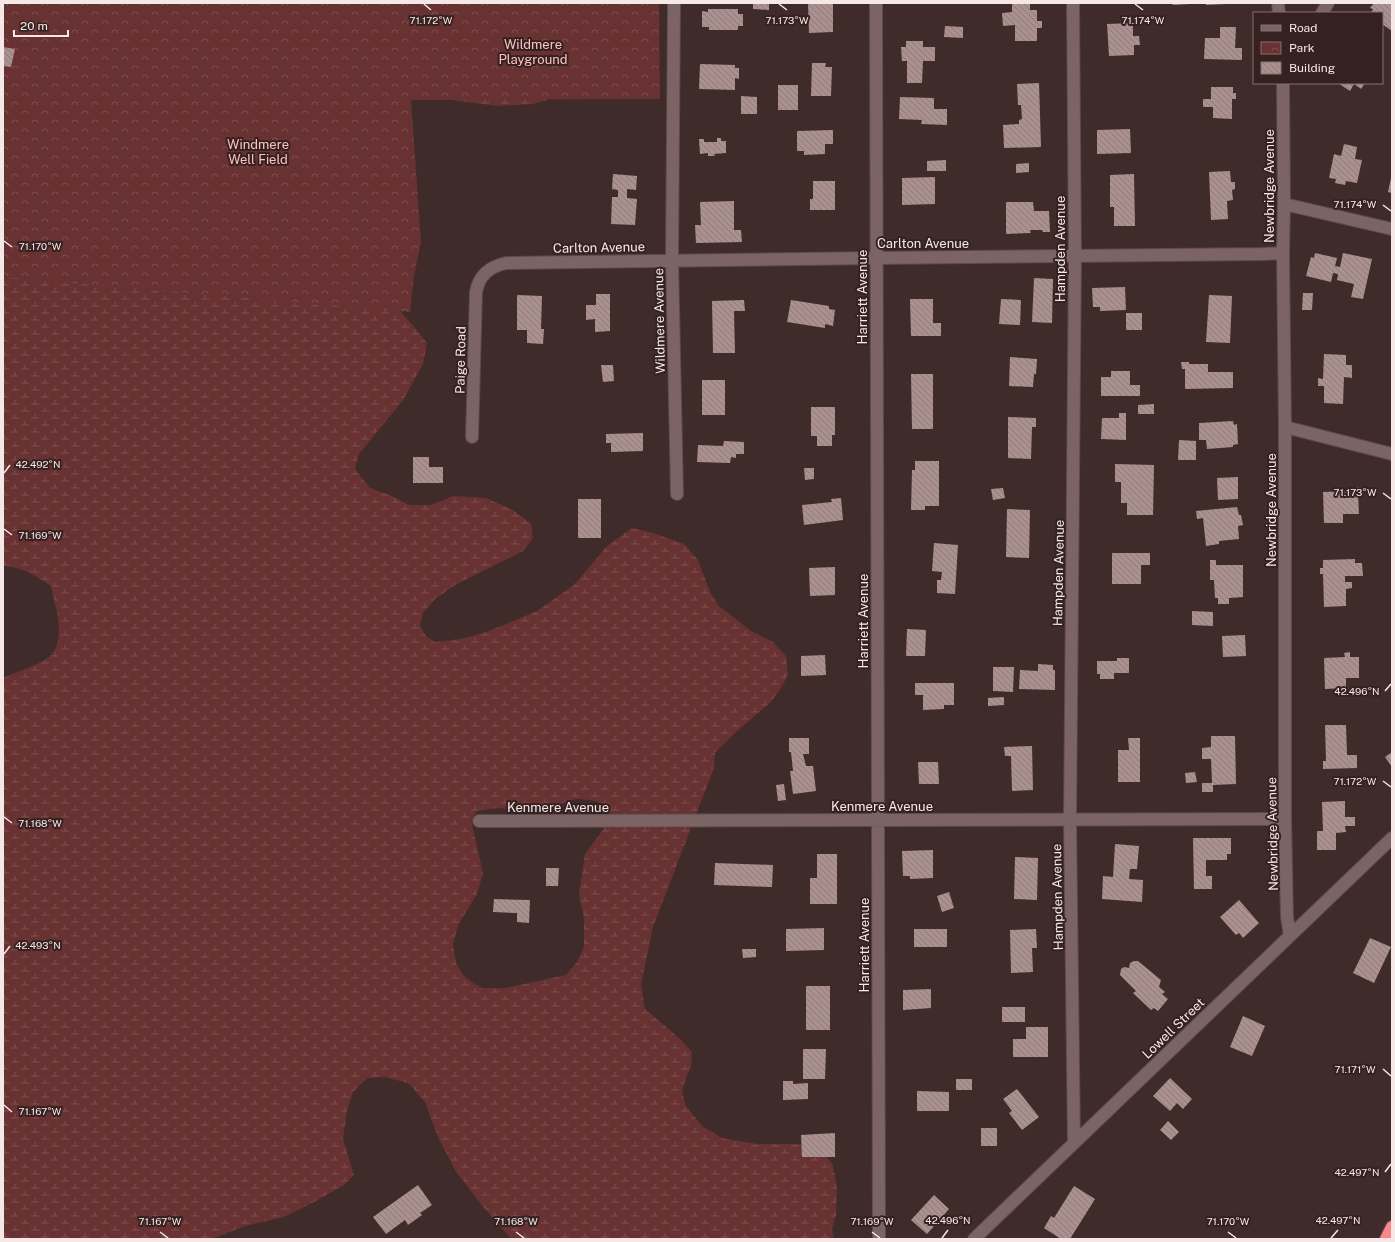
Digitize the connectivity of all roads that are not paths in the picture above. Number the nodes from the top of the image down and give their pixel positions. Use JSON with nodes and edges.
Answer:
{"nodes":[{"id":1,"x":674,"y":3,"type":"edge"},
{"id":2,"x":876,"y":3,"type":"edge"},
{"id":3,"x":1073,"y":3,"type":"edge"},
{"id":4,"x":1328,"y":3,"type":"edge"},
{"id":5,"x":1323,"y":12,"type":"edge"},
{"id":6,"x":1283,"y":84,"type":"edge"},
{"id":7,"x":1284,"y":204,"type":"junction"},
{"id":8,"x":1392,"y":229,"type":"edge"},
{"id":9,"x":1282,"y":253,"type":"junction"},
{"id":10,"x":1075,"y":256,"type":"junction"},
{"id":11,"x":876,"y":258,"type":"junction"},
{"id":12,"x":672,"y":260,"type":"junction"},
{"id":13,"x":477,"y":284,"type":"joint"},
{"id":14,"x":1285,"y":427,"type":"junction"},
{"id":15,"x":472,"y":437,"type":"dead end"},
{"id":16,"x":1392,"y":454,"type":"edge"},
{"id":17,"x":677,"y":494,"type":"dead end"},
{"id":18,"x":1070,"y":819,"type":"junction"},
{"id":19,"x":1285,"y":819,"type":"junction"},
{"id":20,"x":878,"y":820,"type":"junction"},
{"id":21,"x":479,"y":821,"type":"dead end"},
{"id":22,"x":1392,"y":838,"type":"edge"},
{"id":23,"x":1290,"y":936,"type":"junction"},
{"id":24,"x":1074,"y":1143,"type":"junction"},
{"id":25,"x":1392,"y":1227,"type":"edge"},
{"id":26,"x":879,"y":1239,"type":"edge"},
{"id":27,"x":974,"y":1239,"type":"edge"},
{"id":28,"x":1386,"y":1239,"type":"edge"}],
"edges":[{"from":1,"to":12,"type":"street","name":"Wildmere Avenue"},
{"from":2,"to":11,"type":"street","name":"Harriett Avenue"},
{"from":3,"to":10,"type":"street","name":"Hampden Avenue"},
{"from":4,"to":5,"type":"street"},
{"from":6,"to":7,"type":"street","name":"Newbridge Avenue"},
{"from":7,"to":8,"type":"street"},
{"from":7,"to":9,"type":"street","name":"Newbridge Avenue"},
{"from":9,"to":10,"type":"street","name":"Carlton Avenue"},
{"from":9,"to":14,"type":"street","name":"Newbridge Avenue"},
{"from":10,"to":11,"type":"street","name":"Carlton Avenue"},
{"from":10,"to":18,"type":"street","name":"Hampden Avenue"},
{"from":11,"to":12,"type":"street","name":"Carlton Avenue"},
{"from":11,"to":20,"type":"street","name":"Harriett Avenue"},
{"from":12,"to":13,"type":"street","name":"Carlton Avenue"},
{"from":12,"to":17,"type":"street","name":"Wildmere Avenue"},
{"from":13,"to":15,"type":"street","name":"Paige Road"},
{"from":14,"to":16,"type":"street"},
{"from":14,"to":19,"type":"street","name":"Newbridge Avenue"},
{"from":18,"to":19,"type":"street","name":"Kenmere Avenue"},
{"from":18,"to":20,"type":"street","name":"Kenmere Avenue"},
{"from":18,"to":24,"type":"street","name":"Hampden Avenue"},
{"from":19,"to":23,"type":"street","name":"Newbridge Avenue"},
{"from":20,"to":21,"type":"street","name":"Kenmere Avenue"},
{"from":20,"to":26,"type":"street","name":"Harriett Avenue"},
{"from":22,"to":23,"type":"street","name":"Lowell Street"},
{"from":23,"to":24,"type":"street","name":"Lowell Street"},
{"from":24,"to":27,"type":"street","name":"Lowell Street"},
{"from":25,"to":28,"type":"highway"}]}
